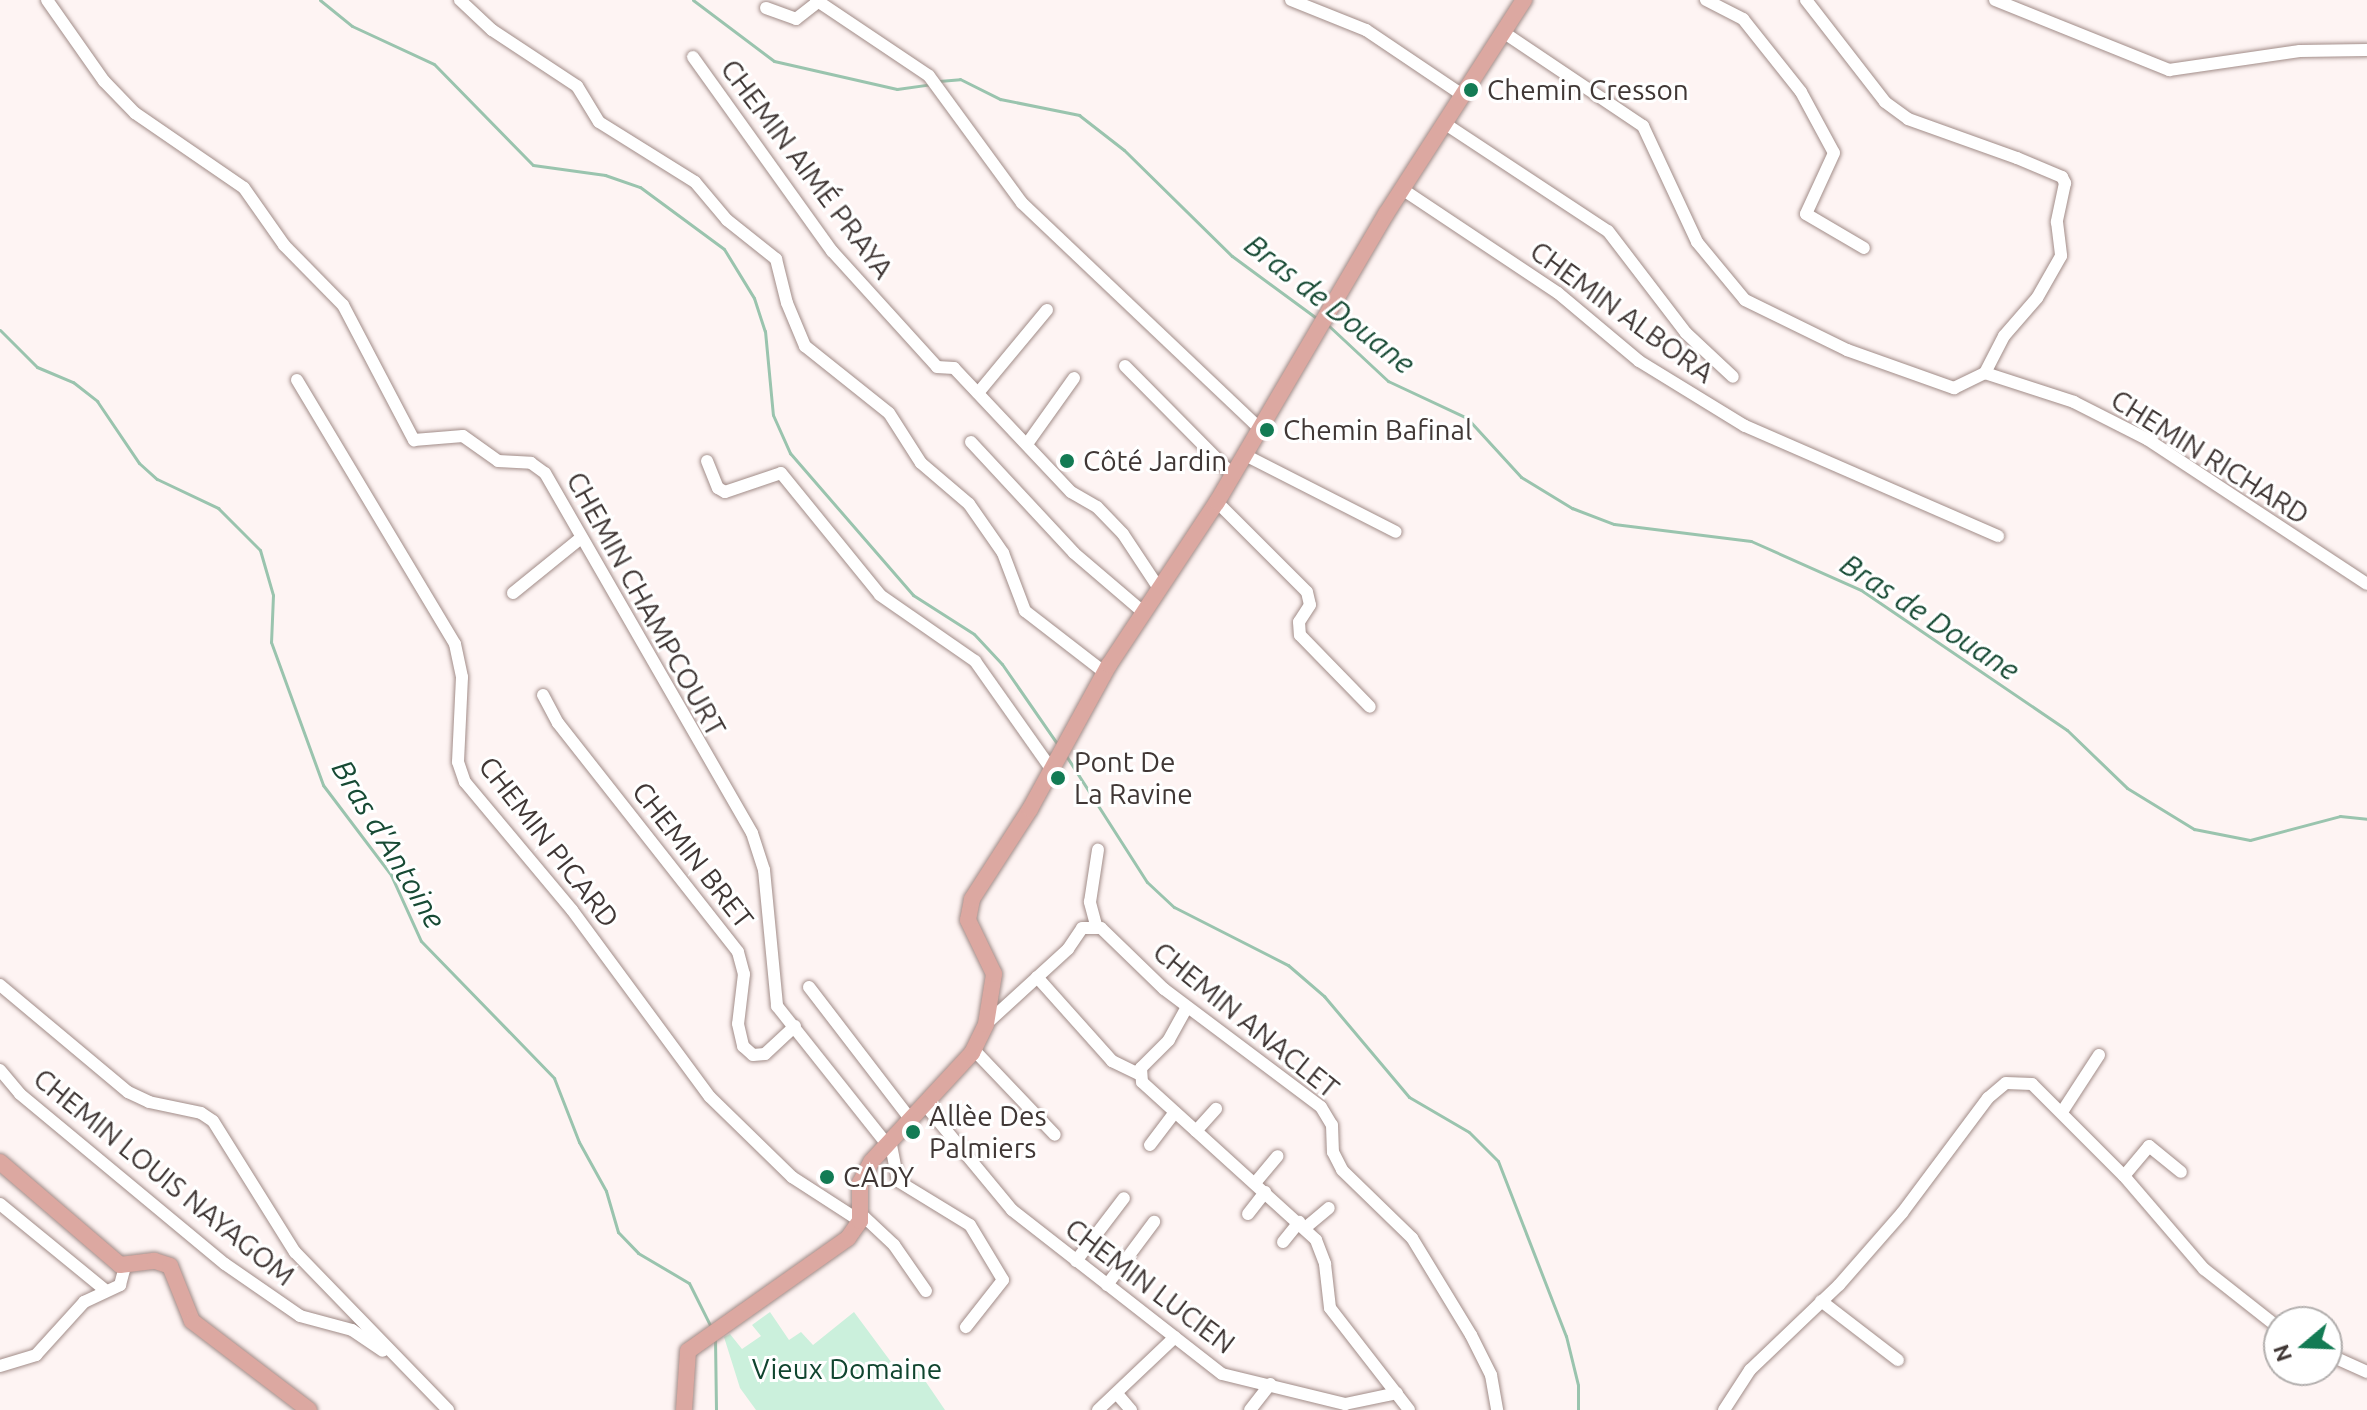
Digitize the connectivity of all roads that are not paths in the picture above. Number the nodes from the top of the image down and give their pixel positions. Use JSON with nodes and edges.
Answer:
{"nodes":[{"id":1,"x":47,"y":0,"type":"edge"},
{"id":2,"x":460,"y":0,"type":"edge"},
{"id":3,"x":1291,"y":0,"type":"edge"},
{"id":4,"x":1524,"y":0,"type":"edge"},
{"id":5,"x":1706,"y":0,"type":"edge"},
{"id":6,"x":1806,"y":0,"type":"edge"},
{"id":7,"x":1995,"y":0,"type":"edge"},
{"id":8,"x":817,"y":1,"type":"edge"},
{"id":9,"x":766,"y":8,"type":"dead end"},
{"id":10,"x":1503,"y":32,"type":"junction"},
{"id":11,"x":2367,"y":50,"type":"edge"},
{"id":12,"x":693,"y":57,"type":"dead end"},
{"id":13,"x":1461,"y":94,"type":"junction"},
{"id":14,"x":1444,"y":123,"type":"junction"},
{"id":15,"x":1402,"y":189,"type":"junction"},
{"id":16,"x":1864,"y":248,"type":"dead end"},
{"id":17,"x":1047,"y":310,"type":"dead end"},
{"id":18,"x":1125,"y":366,"type":"dead end"},
{"id":19,"x":1985,"y":373,"type":"junction"},
{"id":20,"x":1733,"y":377,"type":"dead end"},
{"id":21,"x":1074,"y":378,"type":"dead end"},
{"id":22,"x":297,"y":380,"type":"dead end"},
{"id":23,"x":978,"y":393,"type":"junction"},
{"id":24,"x":1260,"y":429,"type":"junction"},
{"id":25,"x":971,"y":442,"type":"dead end"},
{"id":26,"x":1027,"y":444,"type":"junction"},
{"id":27,"x":1245,"y":455,"type":"junction"},
{"id":28,"x":707,"y":461,"type":"dead end"},
{"id":29,"x":1233,"y":475,"type":"junction"},
{"id":30,"x":1217,"y":502,"type":"junction"},
{"id":31,"x":1396,"y":532,"type":"dead end"},
{"id":32,"x":1998,"y":536,"type":"dead end"},
{"id":33,"x":581,"y":538,"type":"junction"},
{"id":34,"x":2367,"y":584,"type":"edge"},
{"id":35,"x":1160,"y":590,"type":"junction"},
{"id":36,"x":513,"y":593,"type":"dead end"},
{"id":37,"x":1143,"y":612,"type":"junction"},
{"id":38,"x":1104,"y":672,"type":"junction"},
{"id":39,"x":543,"y":695,"type":"dead end"},
{"id":40,"x":1370,"y":707,"type":"dead end"},
{"id":41,"x":1054,"y":767,"type":"junction"},
{"id":42,"x":1098,"y":850,"type":"dead end"},
{"id":43,"x":1096,"y":925,"type":"junction"},
{"id":44,"x":1037,"y":977,"type":"junction"},
{"id":45,"x":0,"y":985,"type":"edge"},
{"id":46,"x":809,"y":987,"type":"dead end"},
{"id":47,"x":1187,"y":1007,"type":"junction"},
{"id":48,"x":986,"y":1024,"type":"junction"},
{"id":49,"x":795,"y":1026,"type":"junction"},
{"id":50,"x":974,"y":1050,"type":"junction"},
{"id":51,"x":2099,"y":1055,"type":"dead end"},
{"id":52,"x":0,"y":1070,"type":"edge"},
{"id":53,"x":1139,"y":1074,"type":"junction"},
{"id":54,"x":926,"y":1106,"type":"junction"},
{"id":55,"x":1216,"y":1109,"type":"dead end"},
{"id":56,"x":1175,"y":1112,"type":"junction"},
{"id":57,"x":2062,"y":1112,"type":"junction"},
{"id":58,"x":911,"y":1120,"type":"junction"},
{"id":59,"x":1196,"y":1131,"type":"junction"},
{"id":60,"x":1055,"y":1135,"type":"dead end"},
{"id":61,"x":888,"y":1142,"type":"junction"},
{"id":62,"x":1150,"y":1145,"type":"dead end"},
{"id":63,"x":1278,"y":1156,"type":"dead end"},
{"id":64,"x":0,"y":1162,"type":"edge"},
{"id":65,"x":2181,"y":1172,"type":"dead end"},
{"id":66,"x":2124,"y":1176,"type":"junction"},
{"id":67,"x":1260,"y":1188,"type":"junction"},
{"id":68,"x":1124,"y":1198,"type":"dead end"},
{"id":69,"x":0,"y":1204,"type":"edge"},
{"id":70,"x":1329,"y":1208,"type":"dead end"},
{"id":71,"x":1248,"y":1214,"type":"dead end"},
{"id":72,"x":860,"y":1217,"type":"junction"},
{"id":73,"x":1154,"y":1222,"type":"dead end"},
{"id":74,"x":1302,"y":1225,"type":"junction"},
{"id":75,"x":1283,"y":1242,"type":"dead end"},
{"id":76,"x":1076,"y":1261,"type":"junction"},
{"id":77,"x":125,"y":1266,"type":"junction"},
{"id":78,"x":1107,"y":1285,"type":"junction"},
{"id":79,"x":104,"y":1289,"type":"junction"},
{"id":80,"x":926,"y":1291,"type":"dead end"},
{"id":81,"x":1821,"y":1301,"type":"junction"},
{"id":82,"x":2263,"y":1315,"type":"edge"},
{"id":83,"x":966,"y":1327,"type":"dead end"},
{"id":84,"x":1175,"y":1337,"type":"junction"},
{"id":85,"x":389,"y":1354,"type":"junction"},
{"id":86,"x":1898,"y":1360,"type":"dead end"},
{"id":87,"x":2343,"y":1361,"type":"edge"},
{"id":88,"x":0,"y":1366,"type":"edge"},
{"id":89,"x":2367,"y":1372,"type":"edge"},
{"id":90,"x":1270,"y":1384,"type":"junction"},
{"id":91,"x":1397,"y":1393,"type":"junction"},
{"id":92,"x":1118,"y":1395,"type":"junction"},
{"id":93,"x":309,"y":1410,"type":"edge"},
{"id":94,"x":448,"y":1410,"type":"edge"},
{"id":95,"x":684,"y":1410,"type":"edge"},
{"id":96,"x":1098,"y":1410,"type":"edge"},
{"id":97,"x":1131,"y":1410,"type":"edge"},
{"id":98,"x":1250,"y":1410,"type":"edge"},
{"id":99,"x":1409,"y":1410,"type":"edge"},
{"id":100,"x":1497,"y":1410,"type":"edge"},
{"id":101,"x":1724,"y":1410,"type":"edge"}],
"edges":[{"from":1,"to":33,"type":"street","name":"CHEMIN CHAMPCOURT"},
{"from":2,"to":38,"type":"street"},
{"from":3,"to":13,"type":"street"},
{"from":4,"to":10,"type":"main road"},
{"from":5,"to":16,"type":"street"},
{"from":6,"to":19,"type":"street"},
{"from":7,"to":11,"type":"street"},
{"from":8,"to":9,"type":"street"},
{"from":8,"to":24,"type":"street"},
{"from":10,"to":13,"type":"main road"},
{"from":10,"to":19,"type":"street"},
{"from":12,"to":23,"type":"street","name":"CHEMIN AIMÉ PRAYA"},
{"from":13,"to":14,"type":"main road"},
{"from":14,"to":15,"type":"main road"},
{"from":14,"to":20,"type":"street"},
{"from":15,"to":24,"type":"main road"},
{"from":15,"to":32,"type":"street","name":"CHEMIN ALBORA"},
{"from":17,"to":23,"type":"street"},
{"from":18,"to":29,"type":"street"},
{"from":19,"to":34,"type":"street","name":"CHEMIN RICHARD"},
{"from":21,"to":26,"type":"street"},
{"from":22,"to":72,"type":"street","name":"CHEMIN PICARD"},
{"from":23,"to":26,"type":"street","name":"CHEMIN AIMÉ PRAYA"},
{"from":24,"to":27,"type":"main road"},
{"from":25,"to":37,"type":"street"},
{"from":26,"to":35,"type":"street","name":"CHEMIN AIMÉ PRAYA"},
{"from":27,"to":29,"type":"main road"},
{"from":27,"to":31,"type":"street"},
{"from":28,"to":41,"type":"street"},
{"from":29,"to":30,"type":"main road"},
{"from":30,"to":35,"type":"main road"},
{"from":30,"to":40,"type":"street"},
{"from":33,"to":36,"type":"street"},
{"from":33,"to":49,"type":"street","name":"CHEMIN CHAMPCOURT"},
{"from":35,"to":37,"type":"main road"},
{"from":37,"to":38,"type":"main road"},
{"from":38,"to":41,"type":"main road"},
{"from":39,"to":49,"type":"street","name":"CHEMIN BRET"},
{"from":41,"to":48,"type":"main road"},
{"from":42,"to":43,"type":"street"},
{"from":43,"to":44,"type":"street"},
{"from":43,"to":47,"type":"street","name":"CHEMIN ANACLET"},
{"from":44,"to":48,"type":"street"},
{"from":44,"to":53,"type":"street"},
{"from":45,"to":85,"type":"street"},
{"from":46,"to":58,"type":"street"},
{"from":47,"to":53,"type":"street"},
{"from":47,"to":100,"type":"street","name":"CHEMIN ANACLET"},
{"from":48,"to":50,"type":"main road"},
{"from":49,"to":61,"type":"street","name":"CHEMIN CHAMPCOURT"},
{"from":50,"to":54,"type":"main road"},
{"from":50,"to":60,"type":"street"},
{"from":51,"to":57,"type":"street"},
{"from":52,"to":85,"type":"street","name":"CHEMIN LOUIS NAYAGOM"},
{"from":53,"to":56,"type":"street"},
{"from":54,"to":58,"type":"main road"},
{"from":54,"to":76,"type":"street","name":"CHEMIN LUCIEN"},
{"from":55,"to":59,"type":"street"},
{"from":56,"to":59,"type":"street"},
{"from":56,"to":62,"type":"street"},
{"from":57,"to":66,"type":"street"},
{"from":57,"to":81,"type":"street"},
{"from":58,"to":61,"type":"main road"},
{"from":59,"to":67,"type":"street"},
{"from":61,"to":72,"type":"main road"},
{"from":61,"to":83,"type":"street"},
{"from":63,"to":67,"type":"street"},
{"from":64,"to":77,"type":"main road"},
{"from":65,"to":66,"type":"street"},
{"from":66,"to":82,"type":"street"},
{"from":67,"to":71,"type":"street"},
{"from":67,"to":74,"type":"street"},
{"from":68,"to":76,"type":"street"},
{"from":69,"to":79,"type":"street"},
{"from":70,"to":74,"type":"street"},
{"from":72,"to":80,"type":"street","name":"CHEMIN PICARD"},
{"from":72,"to":95,"type":"main road"},
{"from":73,"to":78,"type":"street"},
{"from":74,"to":75,"type":"street"},
{"from":74,"to":91,"type":"street"},
{"from":76,"to":78,"type":"street","name":"CHEMIN LUCIEN"},
{"from":77,"to":79,"type":"street"},
{"from":77,"to":93,"type":"main road"},
{"from":78,"to":84,"type":"street","name":"CHEMIN LUCIEN"},
{"from":79,"to":88,"type":"street"},
{"from":81,"to":86,"type":"street"},
{"from":81,"to":101,"type":"street"},
{"from":84,"to":90,"type":"street","name":"CHEMIN LUCIEN"},
{"from":84,"to":92,"type":"street"},
{"from":85,"to":94,"type":"street"},
{"from":87,"to":89,"type":"street"},
{"from":90,"to":91,"type":"street","name":"CHEMIN LUCIEN"},
{"from":90,"to":98,"type":"street"},
{"from":91,"to":99,"type":"street"},
{"from":92,"to":96,"type":"street"},
{"from":92,"to":97,"type":"street"}]}
